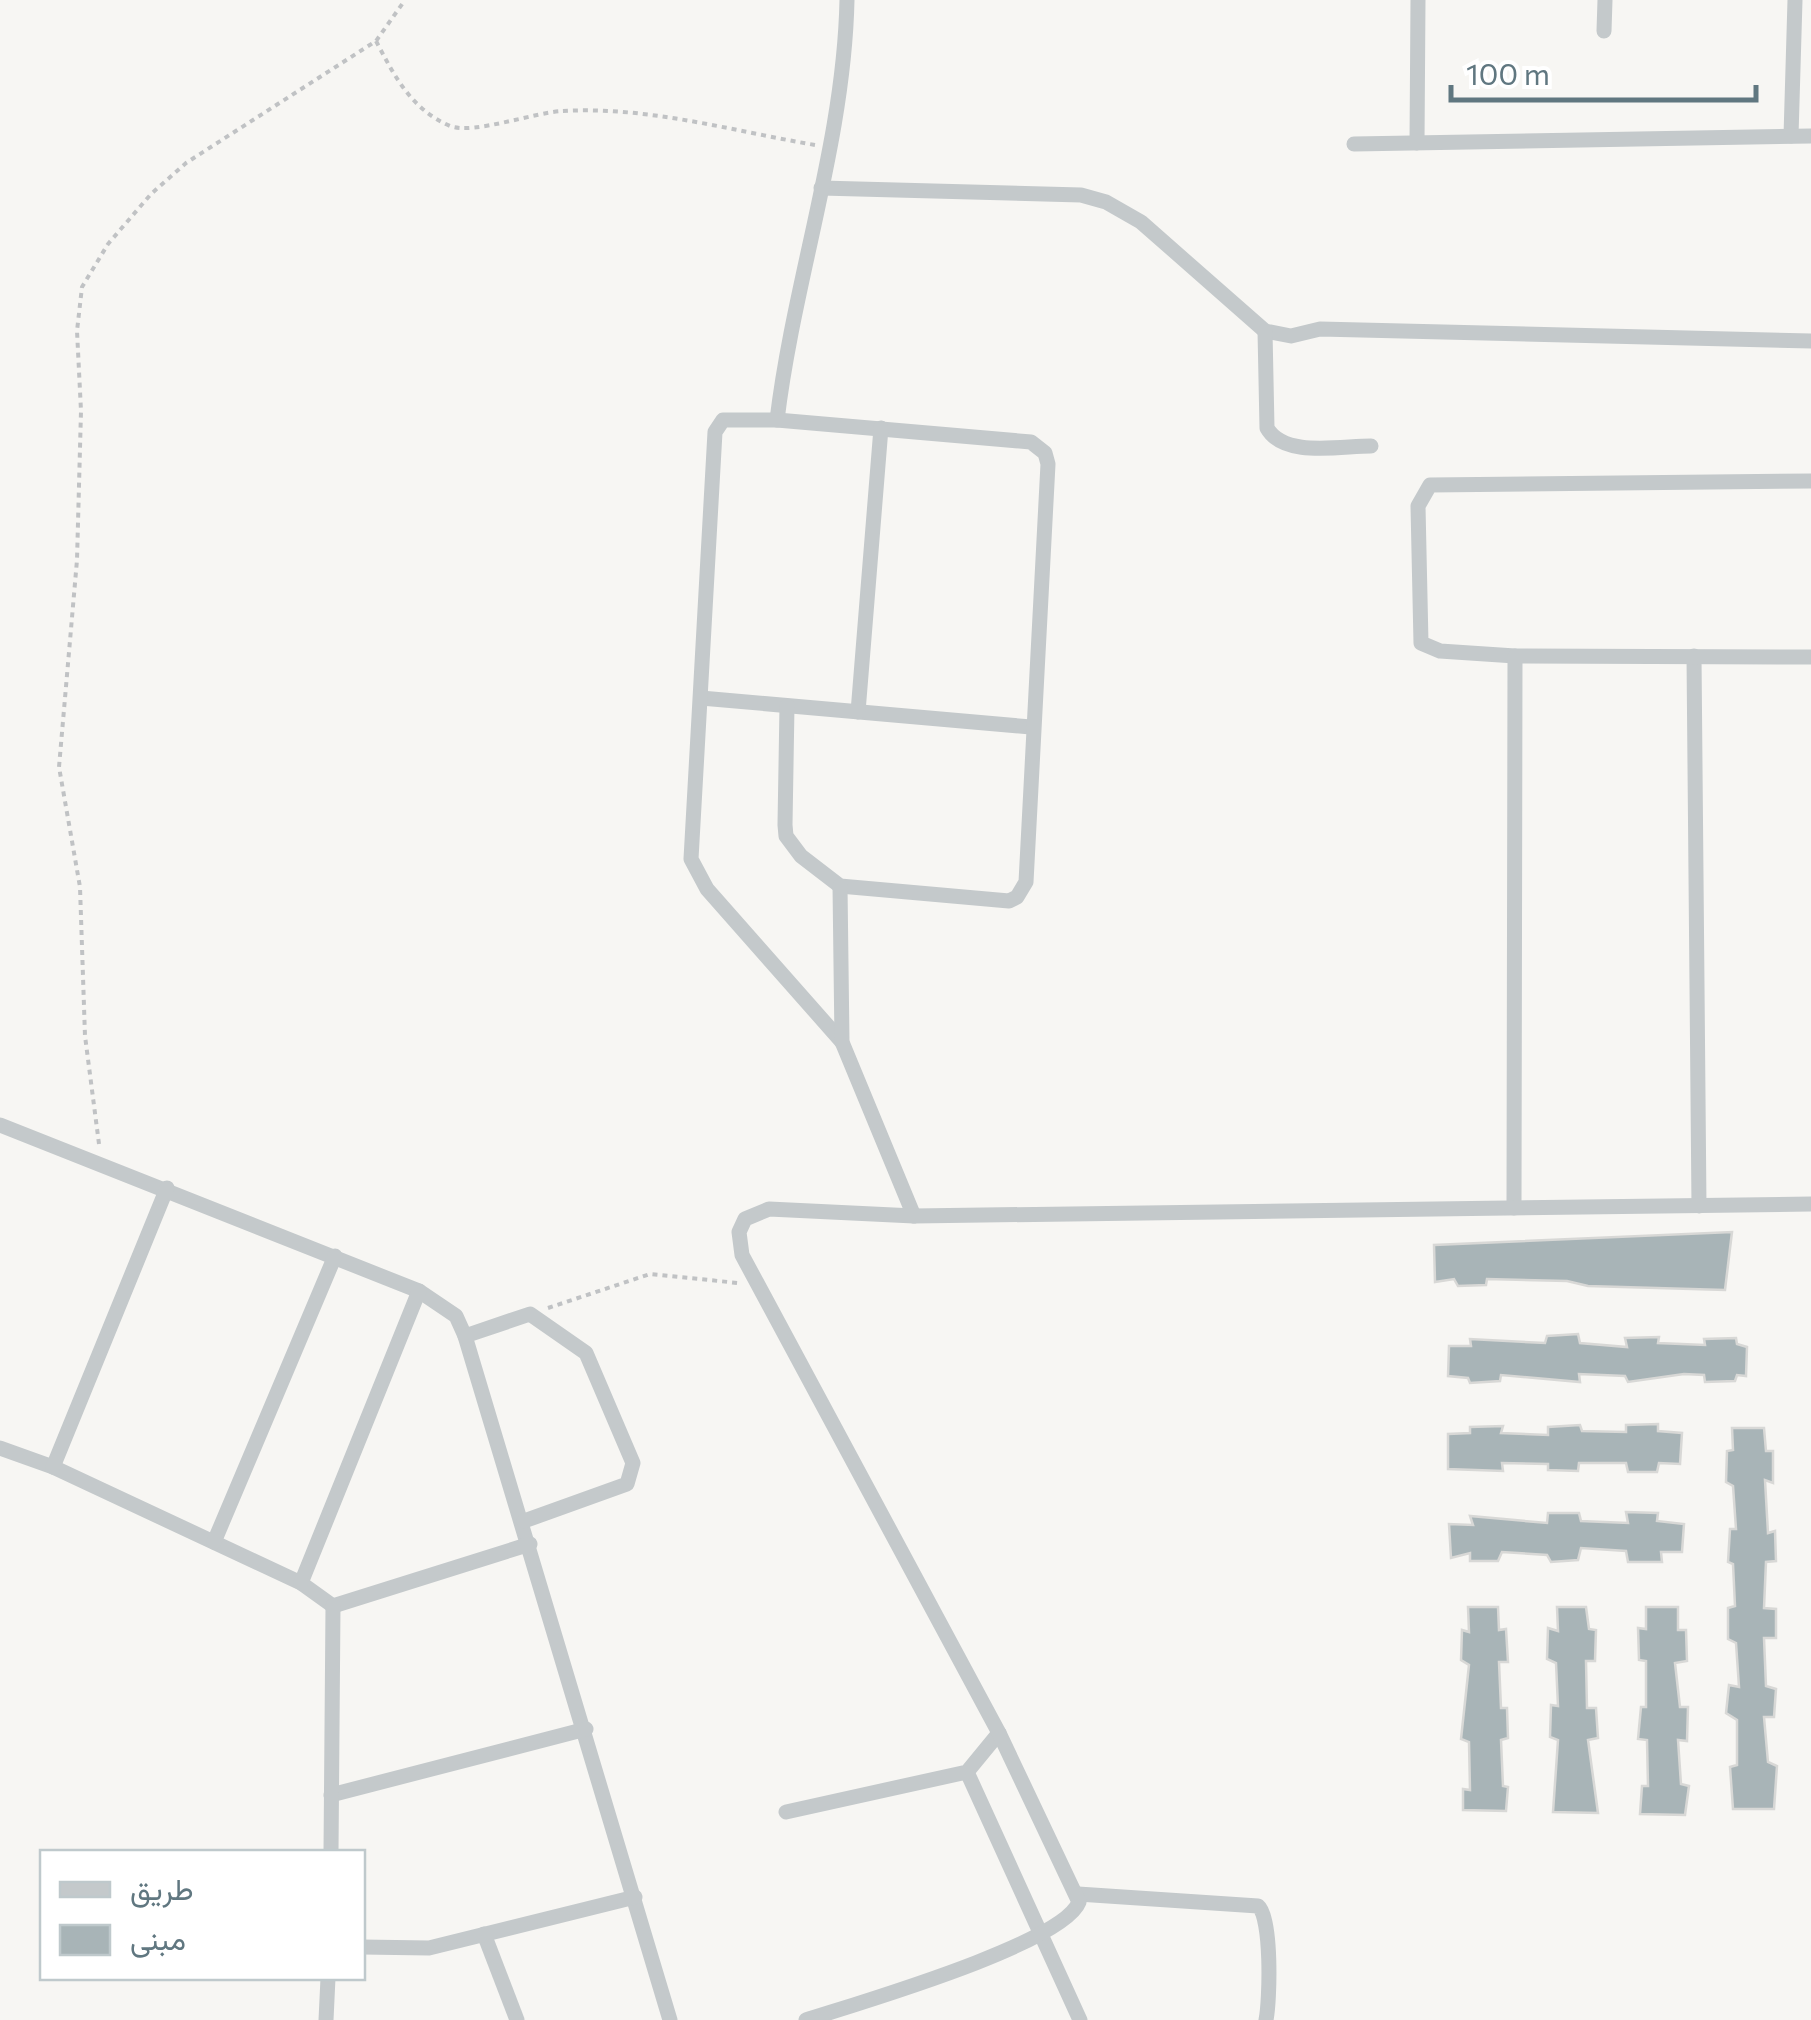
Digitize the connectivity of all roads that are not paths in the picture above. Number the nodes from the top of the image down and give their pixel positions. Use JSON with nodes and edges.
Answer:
{"nodes":[{"id":1,"x":847,"y":0,"type":"edge"},
{"id":2,"x":1418,"y":0,"type":"edge"},
{"id":3,"x":1605,"y":0,"type":"edge"},
{"id":4,"x":1795,"y":0,"type":"edge"},
{"id":5,"x":1604,"y":31,"type":"dead end"},
{"id":6,"x":1791,"y":136,"type":"junction"},
{"id":7,"x":1811,"y":136,"type":"edge"},
{"id":8,"x":1417,"y":143,"type":"junction"},
{"id":9,"x":1354,"y":144,"type":"dead end"},
{"id":10,"x":820,"y":188,"type":"junction"},
{"id":11,"x":1266,"y":331,"type":"junction"},
{"id":12,"x":1811,"y":341,"type":"edge"},
{"id":13,"x":777,"y":420,"type":"junction"},
{"id":14,"x":881,"y":428,"type":"junction"},
{"id":15,"x":1371,"y":446,"type":"dead end"},
{"id":16,"x":1811,"y":481,"type":"edge"},
{"id":17,"x":1515,"y":656,"type":"junction"},
{"id":18,"x":1694,"y":656,"type":"junction"},
{"id":19,"x":1811,"y":657,"type":"edge"},
{"id":20,"x":701,"y":698,"type":"junction"},
{"id":21,"x":787,"y":706,"type":"junction"},
{"id":22,"x":858,"y":712,"type":"junction"},
{"id":23,"x":1031,"y":726,"type":"junction"},
{"id":24,"x":840,"y":886,"type":"junction"},
{"id":25,"x":842,"y":1042,"type":"junction"},
{"id":26,"x":0,"y":1125,"type":"edge"},
{"id":27,"x":167,"y":1188,"type":"junction"},
{"id":28,"x":1811,"y":1204,"type":"edge"},
{"id":29,"x":1699,"y":1206,"type":"junction"},
{"id":30,"x":1514,"y":1208,"type":"junction"},
{"id":31,"x":914,"y":1216,"type":"junction"},
{"id":32,"x":335,"y":1256,"type":"junction"},
{"id":33,"x":419,"y":1291,"type":"junction"},
{"id":34,"x":466,"y":1336,"type":"junction"},
{"id":35,"x":0,"y":1448,"type":"edge"},
{"id":36,"x":53,"y":1467,"type":"junction"},
{"id":37,"x":524,"y":1521,"type":"junction"},
{"id":38,"x":214,"y":1542,"type":"junction"},
{"id":39,"x":530,"y":1544,"type":"junction"},
{"id":40,"x":302,"y":1584,"type":"junction"},
{"id":41,"x":333,"y":1606,"type":"junction"},
{"id":42,"x":586,"y":1728,"type":"junction"},
{"id":43,"x":999,"y":1733,"type":"junction"},
{"id":44,"x":967,"y":1772,"type":"junction"},
{"id":45,"x":331,"y":1794,"type":"junction"},
{"id":46,"x":786,"y":1812,"type":"dead end"},
{"id":47,"x":331,"y":1850,"type":"edge"},
{"id":48,"x":1078,"y":1894,"type":"junction"},
{"id":49,"x":635,"y":1897,"type":"junction"},
{"id":50,"x":1041,"y":1933,"type":"junction"},
{"id":51,"x":484,"y":1934,"type":"junction"},
{"id":52,"x":365,"y":1946,"type":"edge"},
{"id":53,"x":328,"y":1980,"type":"edge"},
{"id":54,"x":326,"y":2020,"type":"edge"},
{"id":55,"x":517,"y":2020,"type":"edge"},
{"id":56,"x":670,"y":2020,"type":"edge"},
{"id":57,"x":806,"y":2020,"type":"edge"},
{"id":58,"x":1080,"y":2020,"type":"edge"},
{"id":59,"x":1266,"y":2020,"type":"edge"}],
"edges":[{"from":1,"to":10,"type":"street"},
{"from":2,"to":8,"type":"street"},
{"from":3,"to":5,"type":"street"},
{"from":4,"to":6,"type":"street"},
{"from":6,"to":7,"type":"street"},
{"from":6,"to":8,"type":"street"},
{"from":8,"to":9,"type":"street"},
{"from":10,"to":11,"type":"street"},
{"from":10,"to":13,"type":"street"},
{"from":11,"to":12,"type":"street"},
{"from":11,"to":15,"type":"street"},
{"from":13,"to":14,"type":"street"},
{"from":13,"to":20,"type":"street"},
{"from":14,"to":22,"type":"street"},
{"from":14,"to":23,"type":"street"},
{"from":16,"to":17,"type":"street"},
{"from":17,"to":18,"type":"street"},
{"from":17,"to":30,"type":"street"},
{"from":18,"to":19,"type":"street"},
{"from":18,"to":29,"type":"street"},
{"from":20,"to":21,"type":"street"},
{"from":20,"to":25,"type":"street"},
{"from":21,"to":22,"type":"street"},
{"from":21,"to":24,"type":"street"},
{"from":22,"to":23,"type":"street"},
{"from":23,"to":24,"type":"street"},
{"from":24,"to":25,"type":"street"},
{"from":25,"to":31,"type":"street"},
{"from":26,"to":27,"type":"street"},
{"from":27,"to":32,"type":"street"},
{"from":27,"to":36,"type":"street"},
{"from":28,"to":29,"type":"street"},
{"from":29,"to":30,"type":"street"},
{"from":30,"to":31,"type":"street"},
{"from":31,"to":43,"type":"street"},
{"from":32,"to":33,"type":"street"},
{"from":32,"to":38,"type":"street"},
{"from":33,"to":34,"type":"street"},
{"from":33,"to":40,"type":"street"},
{"from":34,"to":37,"type":"street"},
{"from":34,"to":37,"type":"street"},
{"from":35,"to":36,"type":"street"},
{"from":36,"to":38,"type":"street"},
{"from":37,"to":39,"type":"street"},
{"from":38,"to":40,"type":"street"},
{"from":39,"to":41,"type":"street"},
{"from":39,"to":42,"type":"street"},
{"from":40,"to":41,"type":"street"},
{"from":41,"to":45,"type":"street"},
{"from":42,"to":45,"type":"street"},
{"from":42,"to":49,"type":"street"},
{"from":43,"to":44,"type":"street"},
{"from":43,"to":48,"type":"street"},
{"from":44,"to":46,"type":"street"},
{"from":44,"to":50,"type":"street"},
{"from":45,"to":47,"type":"street"},
{"from":48,"to":50,"type":"street"},
{"from":48,"to":59,"type":"street"},
{"from":49,"to":51,"type":"street"},
{"from":49,"to":56,"type":"street"},
{"from":50,"to":57,"type":"street"},
{"from":50,"to":58,"type":"street"},
{"from":51,"to":52,"type":"street"},
{"from":51,"to":55,"type":"street"},
{"from":53,"to":54,"type":"street"}]}
